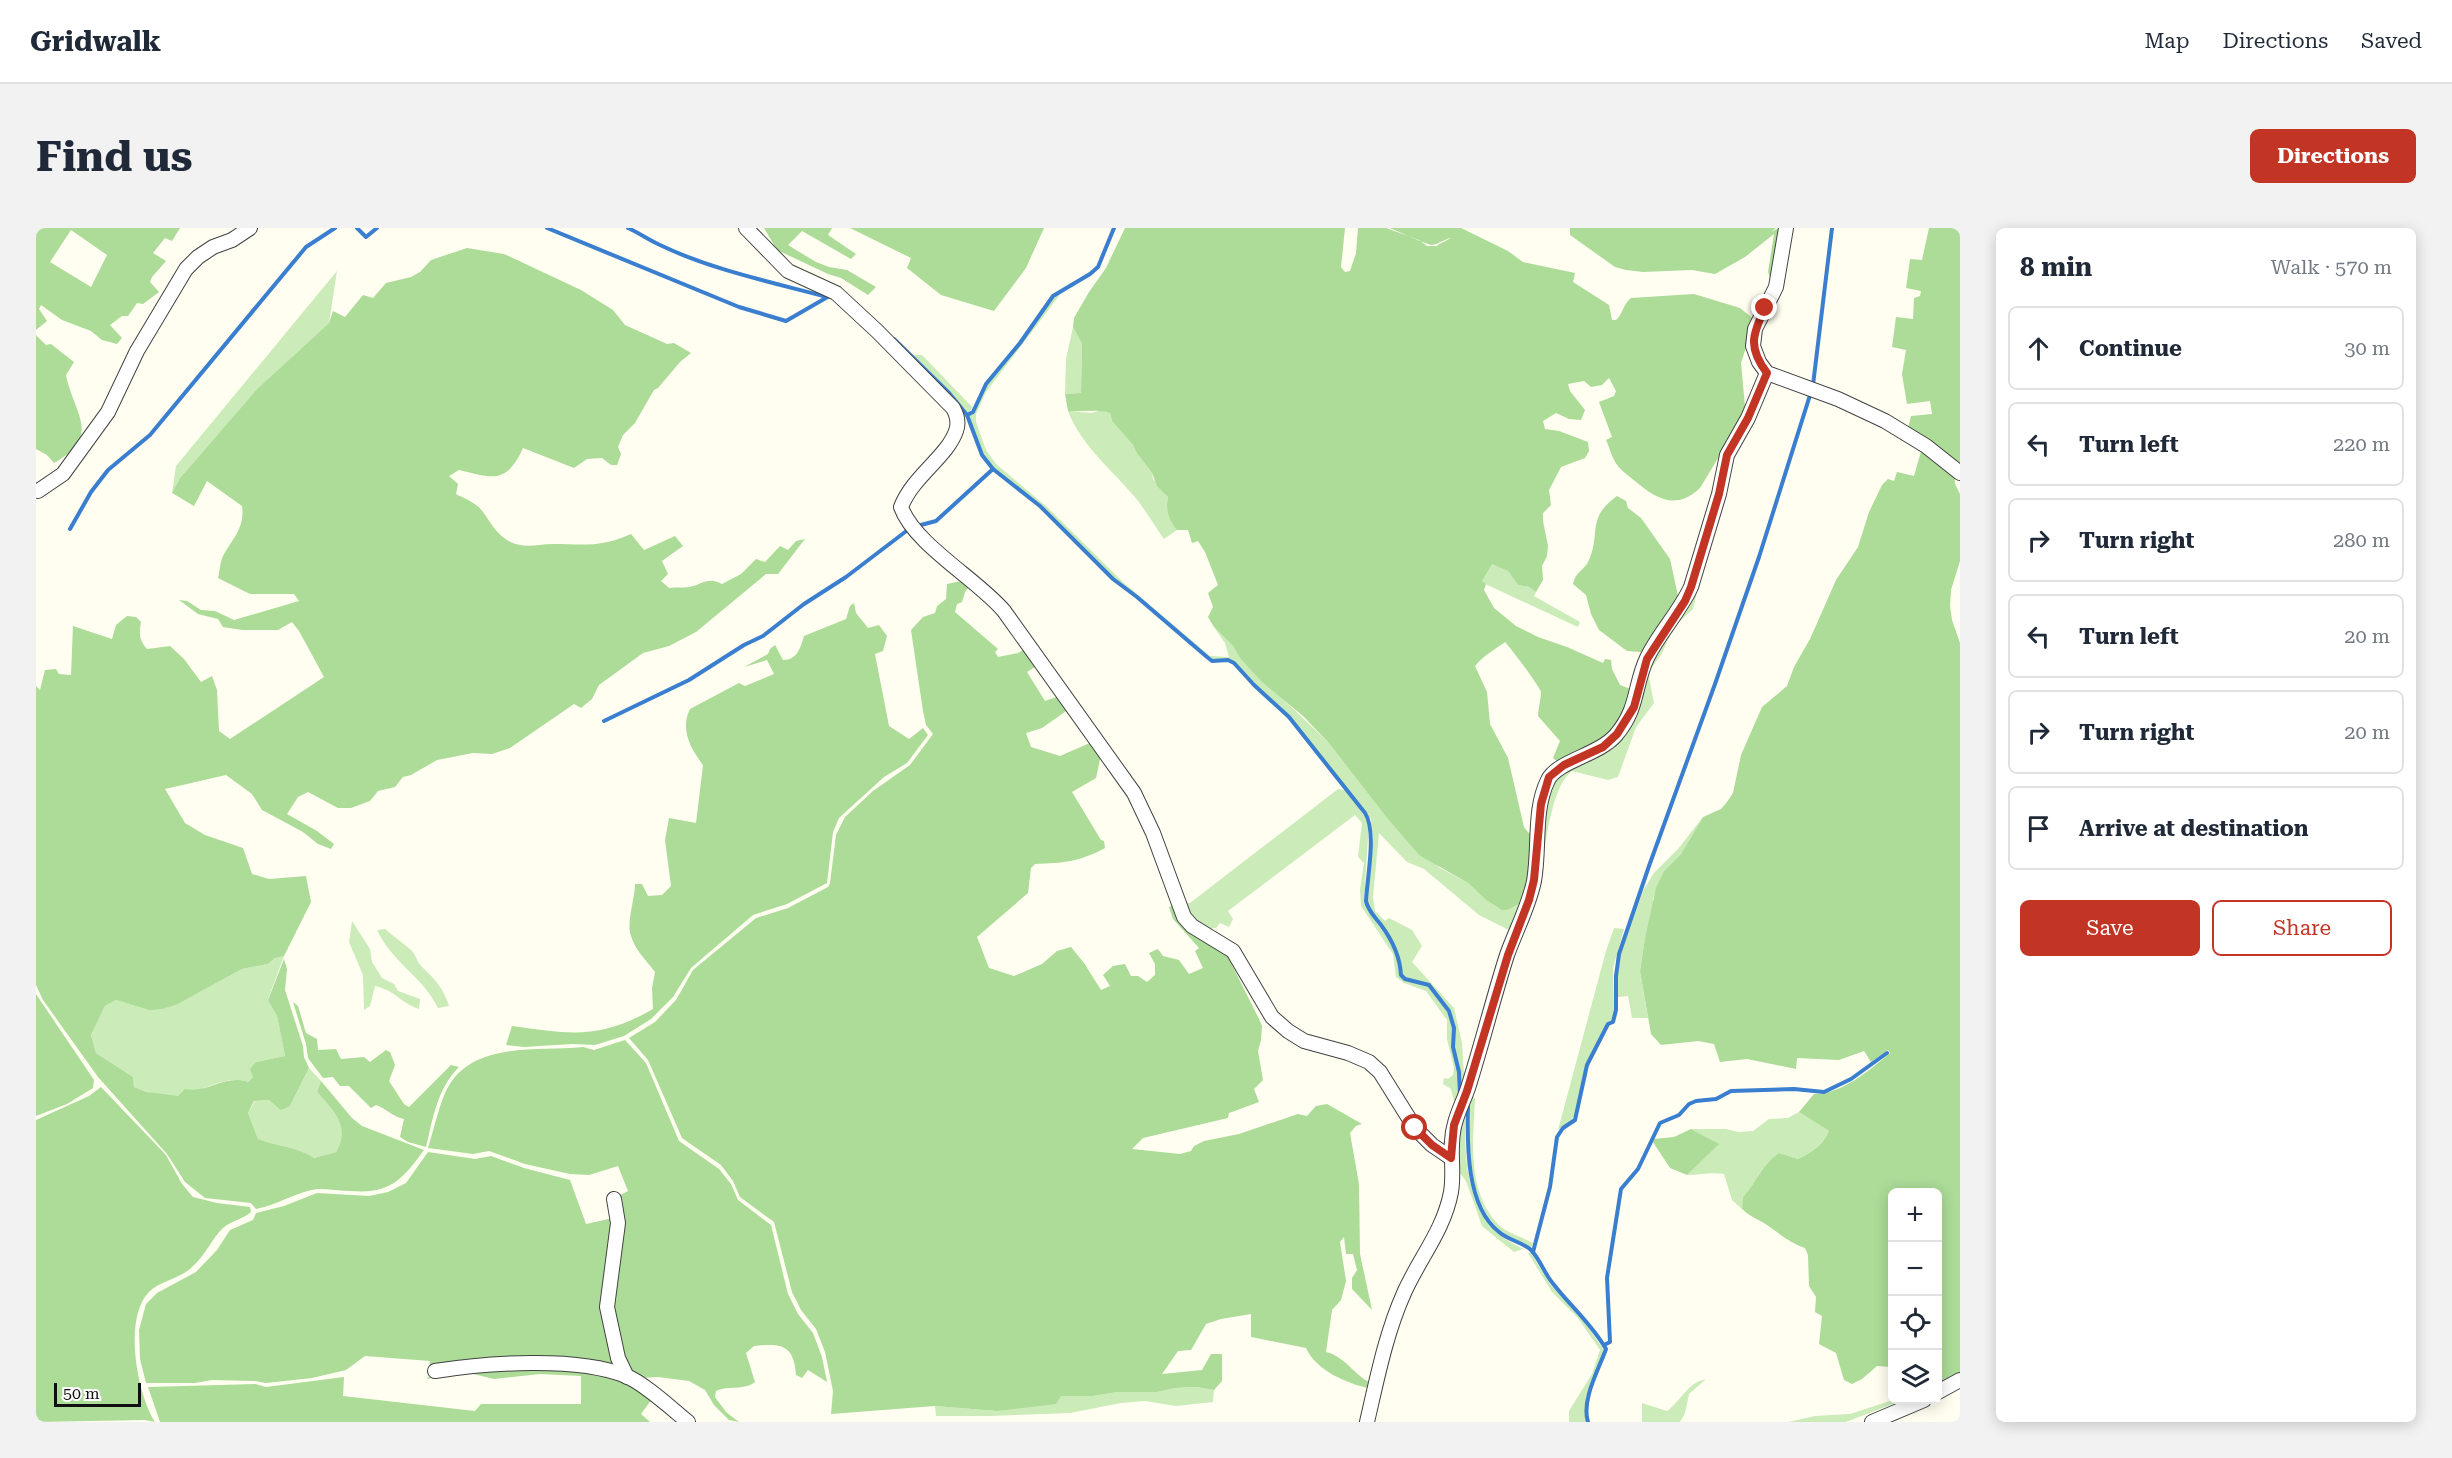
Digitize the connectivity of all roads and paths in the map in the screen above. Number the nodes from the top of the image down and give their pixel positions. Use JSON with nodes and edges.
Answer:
{"nodes":[{"id":1,"x":250,"y":228,"type":"edge"},
{"id":2,"x":746,"y":228,"type":"edge"},
{"id":3,"x":1786,"y":228,"type":"edge"},
{"id":4,"x":1767,"y":373,"type":"junction"},
{"id":5,"x":1960,"y":473,"type":"edge"},
{"id":6,"x":38,"y":491,"type":"dead end"},
{"id":7,"x":1451,"y":1158,"type":"junction"},
{"id":8,"x":614,"y":1199,"type":"dead end"},
{"id":9,"x":435,"y":1371,"type":"dead end"},
{"id":10,"x":627,"y":1377,"type":"junction"},
{"id":11,"x":1960,"y":1380,"type":"edge"},
{"id":12,"x":1942,"y":1390,"type":"edge"},
{"id":13,"x":1915,"y":1404,"type":"edge"},
{"id":14,"x":688,"y":1422,"type":"edge"},
{"id":15,"x":1367,"y":1422,"type":"edge"},
{"id":16,"x":1872,"y":1422,"type":"edge"}],
"edges":[{"from":1,"to":6,"type":"street"},
{"from":2,"to":7,"type":"street"},
{"from":3,"to":4,"type":"street"},
{"from":4,"to":5,"type":"street"},
{"from":4,"to":7,"type":"street"},
{"from":7,"to":15,"type":"street"},
{"from":8,"to":10,"type":"street"},
{"from":9,"to":10,"type":"street"},
{"from":10,"to":14,"type":"street"},
{"from":11,"to":12,"type":"street"},
{"from":13,"to":16,"type":"street"}]}
